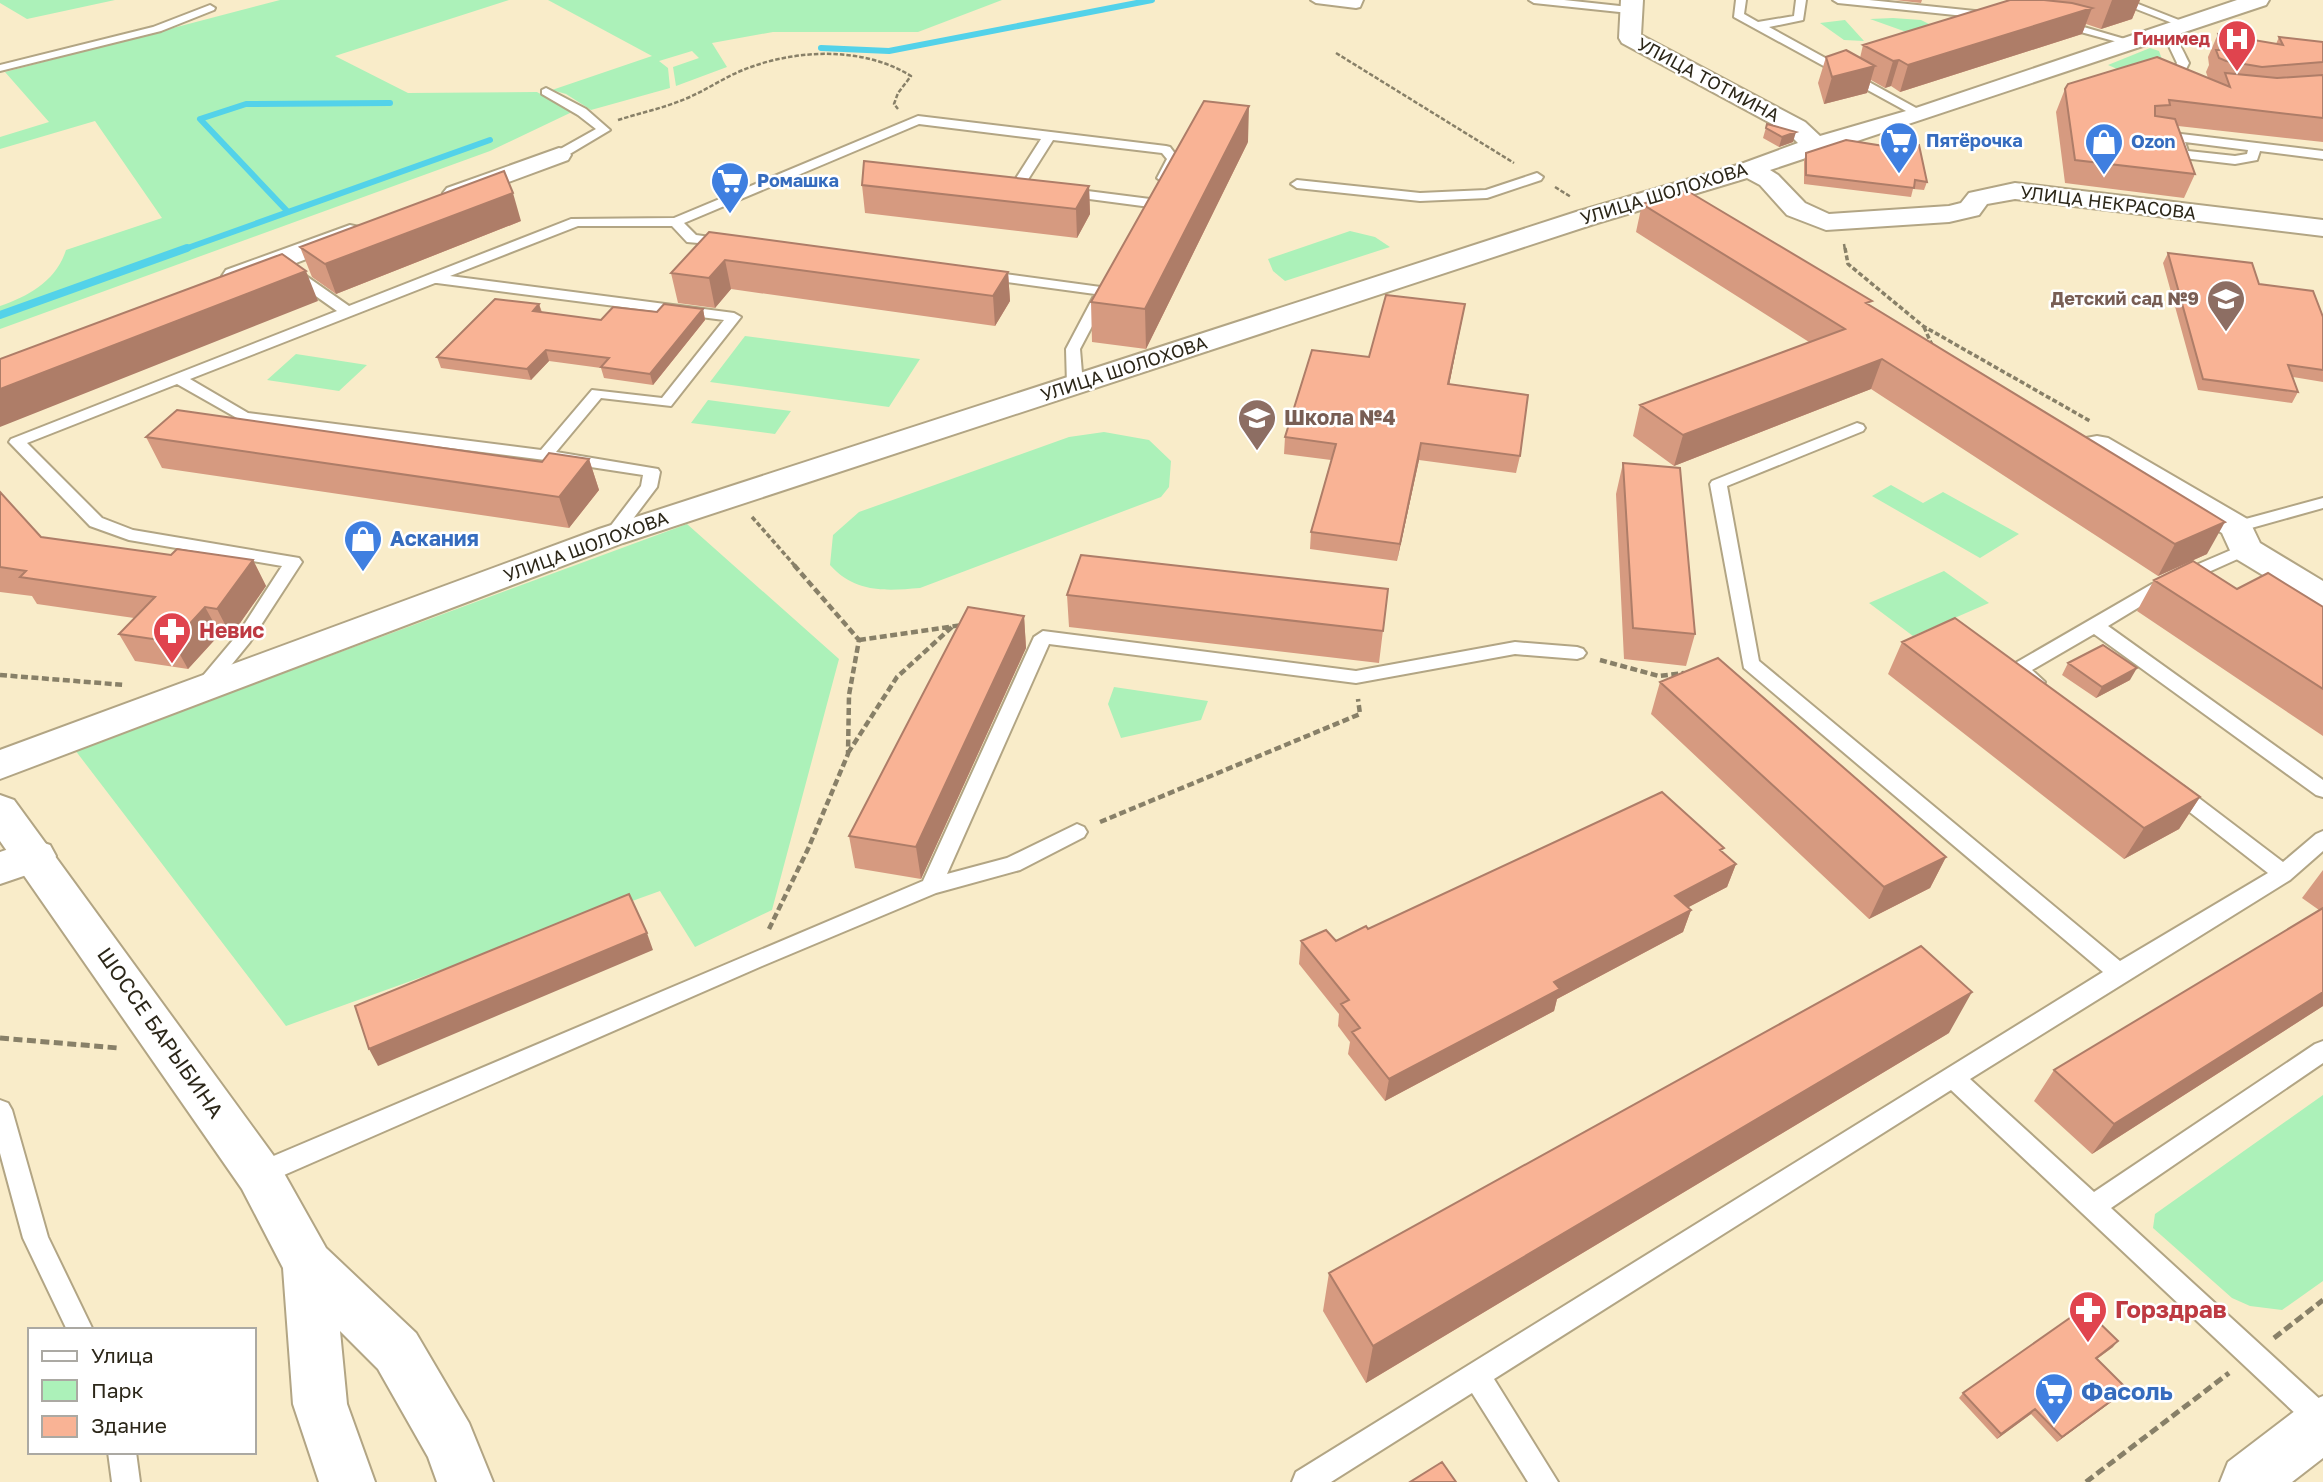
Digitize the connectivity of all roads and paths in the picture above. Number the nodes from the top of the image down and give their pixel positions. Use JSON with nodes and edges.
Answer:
{"nodes":[{"id":1,"x":1316,"y":0,"type":"edge"},
{"id":2,"x":1358,"y":0,"type":"edge"},
{"id":3,"x":1534,"y":0,"type":"edge"},
{"id":4,"x":1741,"y":0,"type":"edge"},
{"id":5,"x":1801,"y":0,"type":"edge"},
{"id":6,"x":1838,"y":0,"type":"edge"},
{"id":7,"x":2118,"y":0,"type":"edge"},
{"id":8,"x":2258,"y":0,"type":"edge"},
{"id":9,"x":1587,"y":3,"type":"edge"},
{"id":10,"x":1630,"y":5,"type":"edge"},
{"id":11,"x":210,"y":8,"type":"dead end"},
{"id":12,"x":2004,"y":17,"type":"edge"},
{"id":13,"x":2052,"y":22,"type":"edge"},
{"id":14,"x":1758,"y":25,"type":"junction"},
{"id":15,"x":2171,"y":29,"type":"junction"},
{"id":16,"x":2129,"y":43,"type":"junction"},
{"id":17,"x":1336,"y":53,"type":"dead end"},
{"id":18,"x":0,"y":68,"type":"edge"},
{"id":19,"x":2213,"y":89,"type":"edge"},
{"id":20,"x":546,"y":92,"type":"dead end"},
{"id":21,"x":1921,"y":114,"type":"junction"},
{"id":22,"x":908,"y":125,"type":"junction"},
{"id":23,"x":599,"y":126,"type":"junction"},
{"id":24,"x":2151,"y":134,"type":"edge"},
{"id":25,"x":1049,"y":136,"type":"junction"},
{"id":26,"x":1815,"y":145,"type":"junction"},
{"id":27,"x":559,"y":155,"type":"joint"},
{"id":28,"x":2323,"y":155,"type":"edge"},
{"id":29,"x":1750,"y":169,"type":"junction"},
{"id":30,"x":1537,"y":177,"type":"junction"},
{"id":31,"x":1297,"y":184,"type":"dead end"},
{"id":32,"x":1665,"y":194,"type":"junction"},
{"id":33,"x":430,"y":203,"type":"edge"},
{"id":34,"x":1700,"y":214,"type":"edge"},
{"id":35,"x":1585,"y":218,"type":"junction"},
{"id":36,"x":1839,"y":221,"type":"junction"},
{"id":37,"x":379,"y":222,"type":"edge"},
{"id":38,"x":676,"y":222,"type":"junction"},
{"id":39,"x":2323,"y":228,"type":"edge"},
{"id":40,"x":747,"y":246,"type":"edge"},
{"id":41,"x":276,"y":261,"type":"junction"},
{"id":42,"x":966,"y":273,"type":"edge"},
{"id":43,"x":436,"y":279,"type":"junction"},
{"id":44,"x":213,"y":284,"type":"edge"},
{"id":45,"x":349,"y":313,"type":"junction"},
{"id":46,"x":1923,"y":326,"type":"junction"},
{"id":47,"x":1934,"y":349,"type":"edge"},
{"id":48,"x":179,"y":379,"type":"junction"},
{"id":49,"x":1075,"y":384,"type":"junction"},
{"id":50,"x":2084,"y":427,"type":"joint"},
{"id":51,"x":1857,"y":428,"type":"dead end"},
{"id":52,"x":545,"y":455,"type":"junction"},
{"id":53,"x":2323,"y":503,"type":"edge"},
{"id":54,"x":751,"y":516,"type":"dead end"},
{"id":55,"x":611,"y":536,"type":"junction"},
{"id":56,"x":2241,"y":538,"type":"junction"},
{"id":57,"x":2323,"y":596,"type":"edge"},
{"id":58,"x":955,"y":625,"type":"junction"},
{"id":59,"x":968,"y":626,"type":"edge"},
{"id":60,"x":2095,"y":626,"type":"junction"},
{"id":61,"x":859,"y":640,"type":"junction"},
{"id":62,"x":1577,"y":653,"type":"joint"},
{"id":63,"x":1685,"y":673,"type":"edge"},
{"id":64,"x":0,"y":675,"type":"edge"},
{"id":65,"x":1356,"y":677,"type":"junction"},
{"id":66,"x":132,"y":685,"type":"dead end"},
{"id":67,"x":199,"y":691,"type":"junction"},
{"id":68,"x":2052,"y":695,"type":"edge"},
{"id":69,"x":848,"y":754,"type":"junction"},
{"id":70,"x":0,"y":765,"type":"edge"},
{"id":71,"x":2162,"y":780,"type":"edge"},
{"id":72,"x":2323,"y":790,"type":"edge"},
{"id":73,"x":0,"y":810,"type":"edge"},
{"id":74,"x":1077,"y":832,"type":"joint"},
{"id":75,"x":2323,"y":839,"type":"edge"},
{"id":76,"x":18,"y":862,"type":"edge"},
{"id":77,"x":2283,"y":874,"type":"junction"},
{"id":78,"x":931,"y":886,"type":"junction"},
{"id":79,"x":754,"y":960,"type":"junction"},
{"id":80,"x":2119,"y":973,"type":"junction"},
{"id":81,"x":0,"y":1038,"type":"edge"},
{"id":82,"x":118,"y":1048,"type":"dead end"},
{"id":83,"x":2323,"y":1051,"type":"edge"},
{"id":84,"x":1952,"y":1077,"type":"junction"},
{"id":85,"x":0,"y":1110,"type":"edge"},
{"id":86,"x":260,"y":1174,"type":"junction"},
{"id":87,"x":2093,"y":1207,"type":"junction"},
{"id":88,"x":308,"y":1265,"type":"junction"},
{"id":89,"x":2323,"y":1300,"type":"edge"},
{"id":90,"x":79,"y":1328,"type":"edge"},
{"id":91,"x":2253,"y":1354,"type":"junction"},
{"id":92,"x":1476,"y":1375,"type":"junction"},
{"id":93,"x":2323,"y":1421,"type":"edge"},
{"id":94,"x":122,"y":1454,"type":"edge"},
{"id":95,"x":126,"y":1482,"type":"edge"},
{"id":96,"x":347,"y":1482,"type":"edge"},
{"id":97,"x":465,"y":1482,"type":"edge"},
{"id":98,"x":1306,"y":1482,"type":"edge"},
{"id":99,"x":1544,"y":1482,"type":"edge"},
{"id":100,"x":2086,"y":1482,"type":"edge"},
{"id":101,"x":2248,"y":1482,"type":"edge"}],
"edges":[{"from":1,"to":2,"type":"lane"},
{"from":3,"to":9,"type":"lane"},
{"from":4,"to":14,"type":"lane"},
{"from":5,"to":14,"type":"lane"},
{"from":6,"to":12,"type":"lane"},
{"from":7,"to":15,"type":"lane"},
{"from":8,"to":15,"type":"street","name":"УЛИЦА ШОЛОХОВА"},
{"from":9,"to":10,"type":"lane"},
{"from":10,"to":26,"type":"street","name":"УЛИЦА ТОТМИНА"},
{"from":11,"to":18,"type":"lane"},
{"from":13,"to":16,"type":"lane"},
{"from":14,"to":21,"type":"lane"},
{"from":15,"to":16,"type":"street","name":"УЛИЦА ШОЛОХОВА"},
{"from":15,"to":19,"type":"lane"},
{"from":16,"to":21,"type":"street","name":"УЛИЦА ШОЛОХОВА"},
{"from":17,"to":30,"type":"path"},
{"from":20,"to":23,"type":"lane"},
{"from":21,"to":26,"type":"street","name":"УЛИЦА ШОЛОХОВА"},
{"from":22,"to":23,"type":"path"},
{"from":22,"to":25,"type":"lane"},
{"from":22,"to":38,"type":"lane"},
{"from":23,"to":27,"type":"lane"},
{"from":24,"to":28,"type":"lane"},
{"from":25,"to":25,"type":"lane"},
{"from":26,"to":29,"type":"street","name":"УЛИЦА ШОЛОХОВА"},
{"from":27,"to":33,"type":"street"},
{"from":29,"to":32,"type":"street","name":"УЛИЦА ШОЛОХОВА"},
{"from":29,"to":36,"type":"street","name":"УЛИЦА НЕКРАСОВА"},
{"from":30,"to":31,"type":"lane"},
{"from":30,"to":35,"type":"path"},
{"from":32,"to":34,"type":"street"},
{"from":32,"to":35,"type":"street","name":"УЛИЦА ШОЛОХОВА"},
{"from":35,"to":49,"type":"street","name":"УЛИЦА ШОЛОХОВА"},
{"from":36,"to":39,"type":"street","name":"УЛИЦА НЕКРАСОВА"},
{"from":36,"to":46,"type":"path"},
{"from":37,"to":41,"type":"street"},
{"from":38,"to":40,"type":"lane"},
{"from":38,"to":43,"type":"lane"},
{"from":41,"to":44,"type":"street"},
{"from":41,"to":45,"type":"lane"},
{"from":42,"to":49,"type":"lane"},
{"from":43,"to":45,"type":"lane"},
{"from":43,"to":52,"type":"lane"},
{"from":45,"to":48,"type":"lane"},
{"from":46,"to":47,"type":"path"},
{"from":46,"to":50,"type":"path"},
{"from":48,"to":52,"type":"lane"},
{"from":48,"to":67,"type":"lane"},
{"from":49,"to":55,"type":"street","name":"УЛИЦА ШОЛОХОВА"},
{"from":50,"to":56,"type":"street"},
{"from":51,"to":80,"type":"lane"},
{"from":52,"to":55,"type":"lane"},
{"from":53,"to":56,"type":"lane"},
{"from":54,"to":61,"type":"path"},
{"from":55,"to":67,"type":"street","name":"УЛИЦА ШОЛОХОВА"},
{"from":56,"to":57,"type":"street"},
{"from":56,"to":60,"type":"lane"},
{"from":58,"to":59,"type":"path"},
{"from":58,"to":61,"type":"path"},
{"from":58,"to":69,"type":"path"},
{"from":60,"to":68,"type":"lane"},
{"from":60,"to":72,"type":"lane"},
{"from":61,"to":69,"type":"path"},
{"from":62,"to":63,"type":"path"},
{"from":62,"to":65,"type":"lane"},
{"from":64,"to":66,"type":"path"},
{"from":65,"to":74,"type":"path"},
{"from":65,"to":78,"type":"lane"},
{"from":67,"to":70,"type":"street","name":"УЛИЦА ШОЛОХОВА"},
{"from":69,"to":79,"type":"path"},
{"from":71,"to":77,"type":"lane"},
{"from":73,"to":76,"type":"street","name":"ШОССЕ БАРЫБИНА"},
{"from":74,"to":78,"type":"lane"},
{"from":75,"to":77,"type":"lane"},
{"from":76,"to":86,"type":"street","name":"ШОССЕ БАРЫБИНА"},
{"from":77,"to":80,"type":"lane"},
{"from":78,"to":79,"type":"lane"},
{"from":79,"to":86,"type":"lane"},
{"from":80,"to":84,"type":"lane"},
{"from":81,"to":82,"type":"path"},
{"from":83,"to":87,"type":"lane"},
{"from":84,"to":87,"type":"lane"},
{"from":84,"to":92,"type":"lane"},
{"from":85,"to":90,"type":"lane"},
{"from":86,"to":88,"type":"street","name":"ШОССЕ БАРЫБИНА"},
{"from":87,"to":91,"type":"lane"},
{"from":88,"to":96,"type":"street","name":"ШОССЕ БАРЫБИНА"},
{"from":88,"to":97,"type":"street","name":"ШОССЕ БАРЫБИНА"},
{"from":89,"to":91,"type":"path"},
{"from":91,"to":93,"type":"lane"},
{"from":91,"to":100,"type":"path"},
{"from":92,"to":98,"type":"lane"},
{"from":92,"to":99,"type":"lane"},
{"from":93,"to":101,"type":"street"},
{"from":94,"to":95,"type":"lane"}]}
